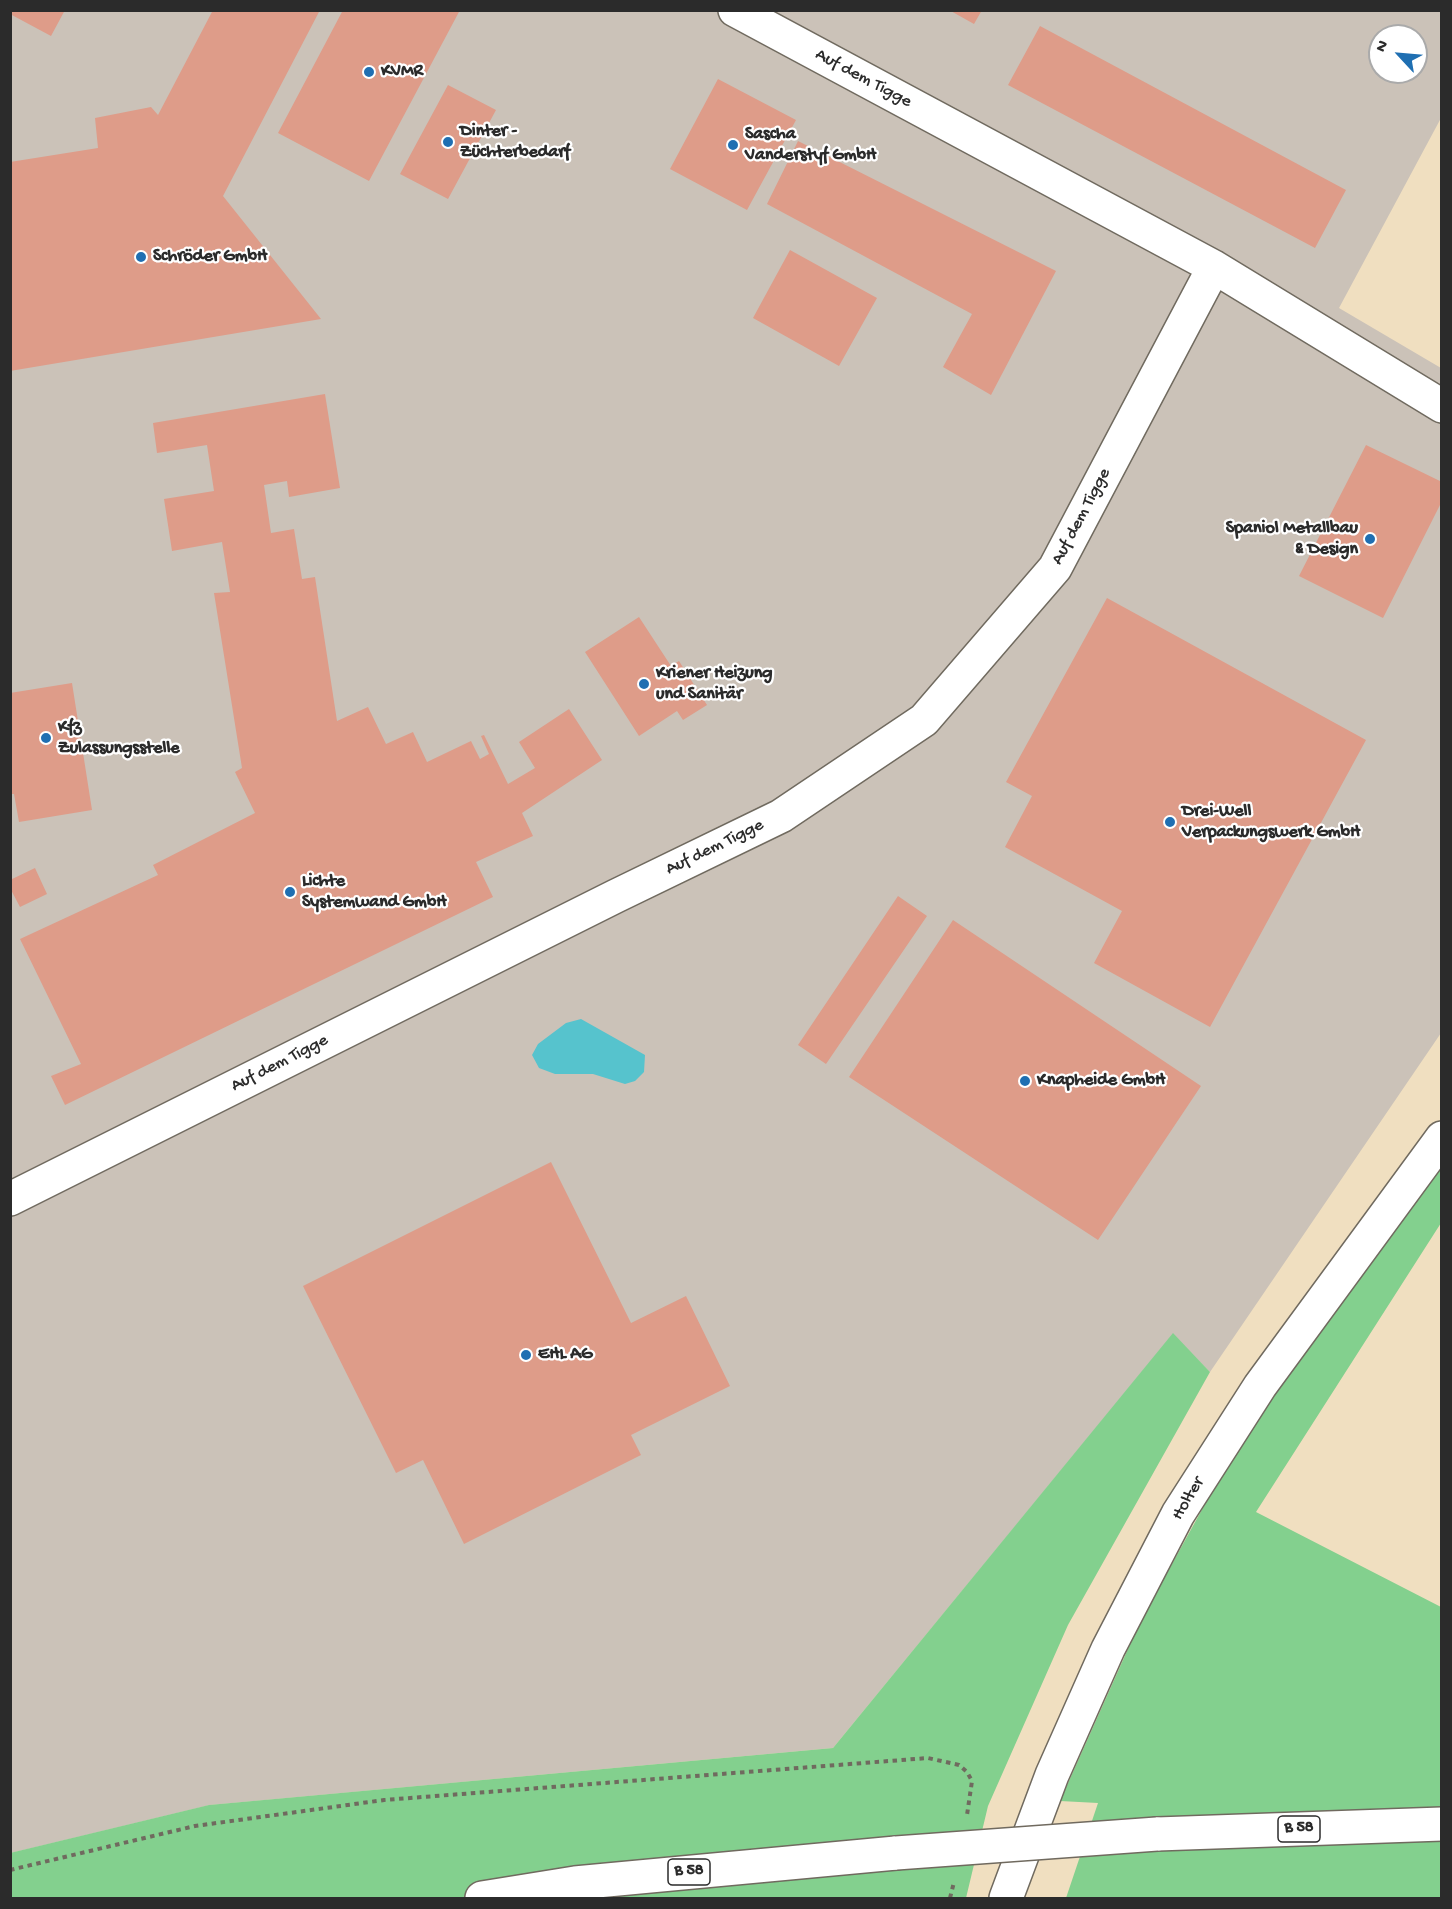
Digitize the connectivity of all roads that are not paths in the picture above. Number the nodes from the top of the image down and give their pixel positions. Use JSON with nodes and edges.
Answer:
{"nodes":[{"id":1,"x":735,"y":10,"type":"edge"},
{"id":2,"x":1214,"y":267,"type":"junction"},
{"id":3,"x":1442,"y":406,"type":"edge"},
{"id":4,"x":1442,"y":1138,"type":"edge"},
{"id":5,"x":10,"y":1199,"type":"edge"},
{"id":6,"x":1442,"y":1824,"type":"edge"},
{"id":7,"x":482,"y":1899,"type":"edge"},
{"id":8,"x":1005,"y":1899,"type":"edge"}],
"edges":[{"from":1,"to":2,"type":"street","name":"Auf dem Tigge"},
{"from":2,"to":3,"type":"street","name":"Auf dem Tigge"},
{"from":2,"to":5,"type":"street","name":"Auf dem Tigge"},
{"from":4,"to":8,"type":"street","name":"Holter"},
{"from":6,"to":7,"type":"street","number":"B 58","bridge":true}]}
